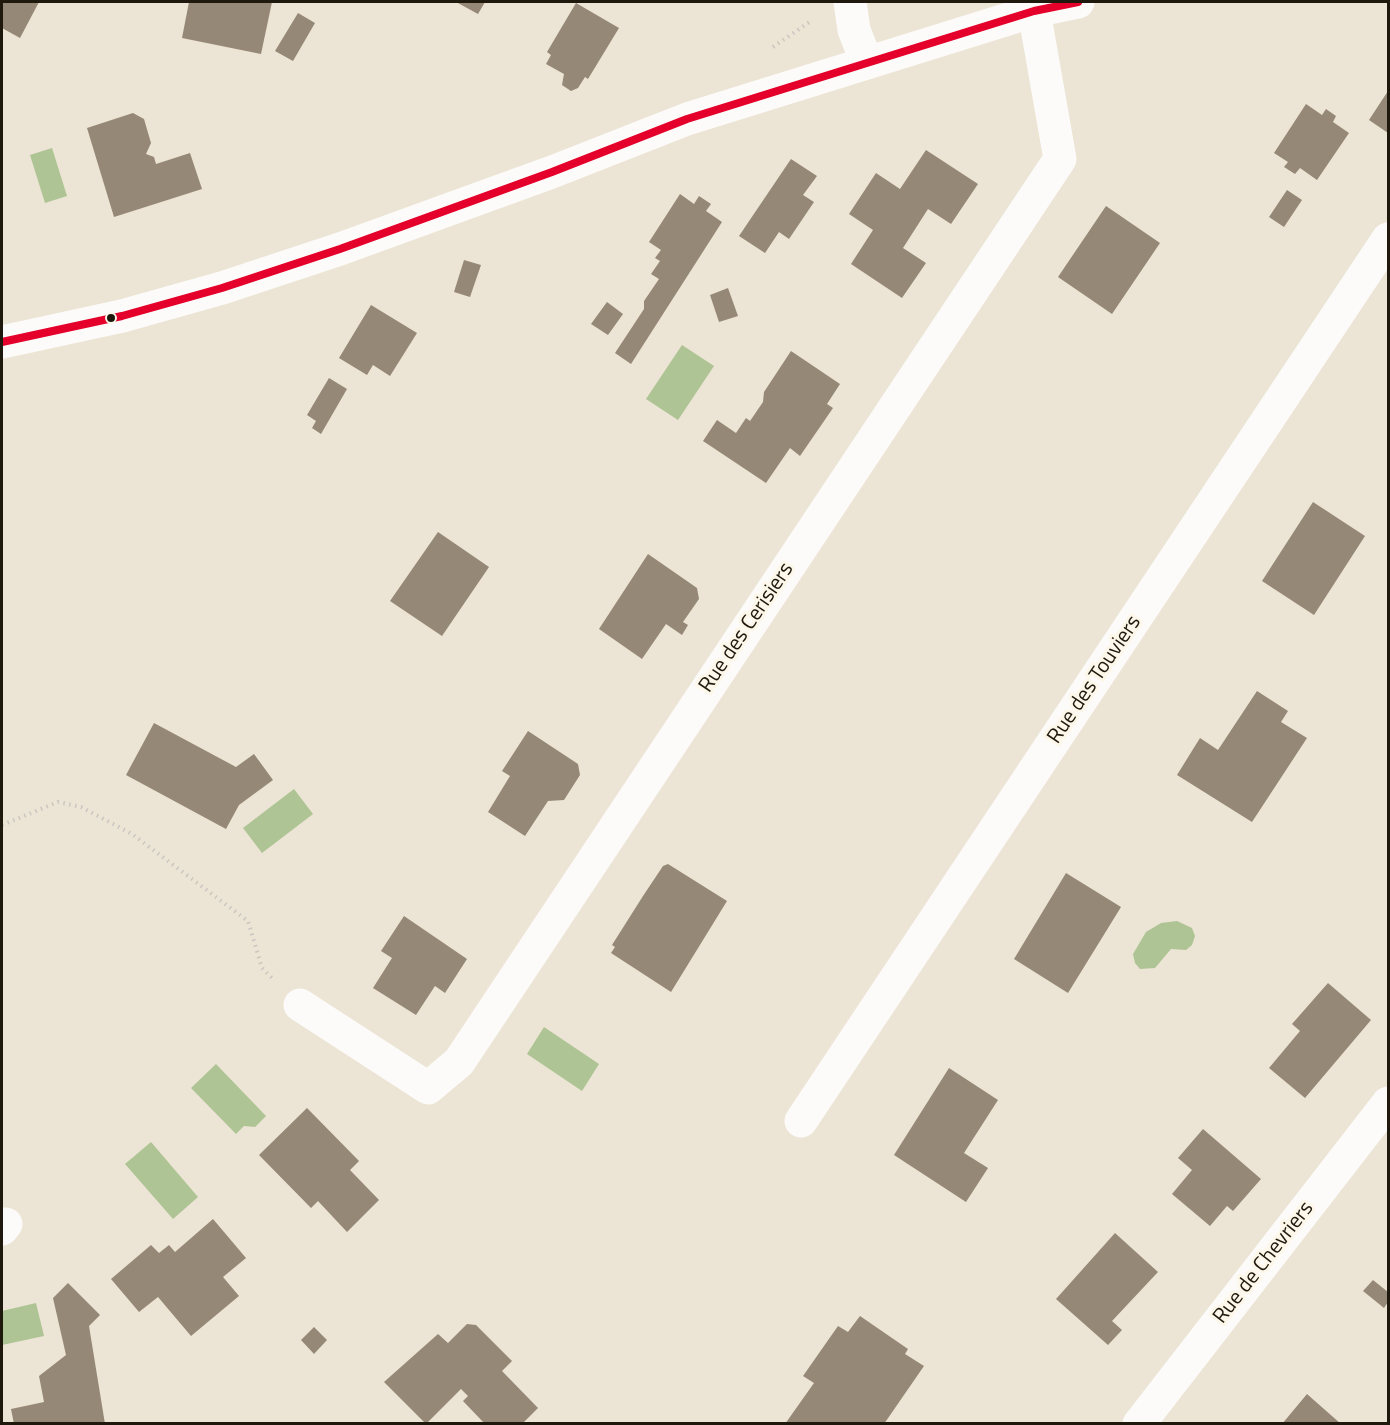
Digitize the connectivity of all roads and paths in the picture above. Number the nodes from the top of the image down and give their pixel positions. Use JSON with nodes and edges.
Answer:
{"nodes":[{"id":1,"x":850,"y":2,"type":"edge"},
{"id":2,"x":1078,"y":2,"type":"edge"},
{"id":3,"x":1034,"y":11,"type":"junction"},
{"id":4,"x":867,"y":63,"type":"junction"},
{"id":5,"x":1389,"y":239,"type":"edge"},
{"id":6,"x":2,"y":342,"type":"edge"},
{"id":7,"x":2,"y":825,"type":"edge"},
{"id":8,"x":300,"y":1005,"type":"joint"},
{"id":9,"x":1389,"y":1103,"type":"edge"},
{"id":10,"x":801,"y":1121,"type":"dead end"},
{"id":11,"x":1140,"y":1424,"type":"edge"}],
"edges":[{"from":1,"to":4,"type":"street"},
{"from":2,"to":3,"type":"street"},
{"from":3,"to":4,"type":"street"},
{"from":3,"to":8,"type":"street","name":"Rue des Cerisiers"},
{"from":4,"to":6,"type":"street"},
{"from":5,"to":10,"type":"street","name":"Rue des Touviers"},
{"from":7,"to":8,"type":"path"},
{"from":9,"to":11,"type":"street","name":"Rue de Chevriers"}]}
